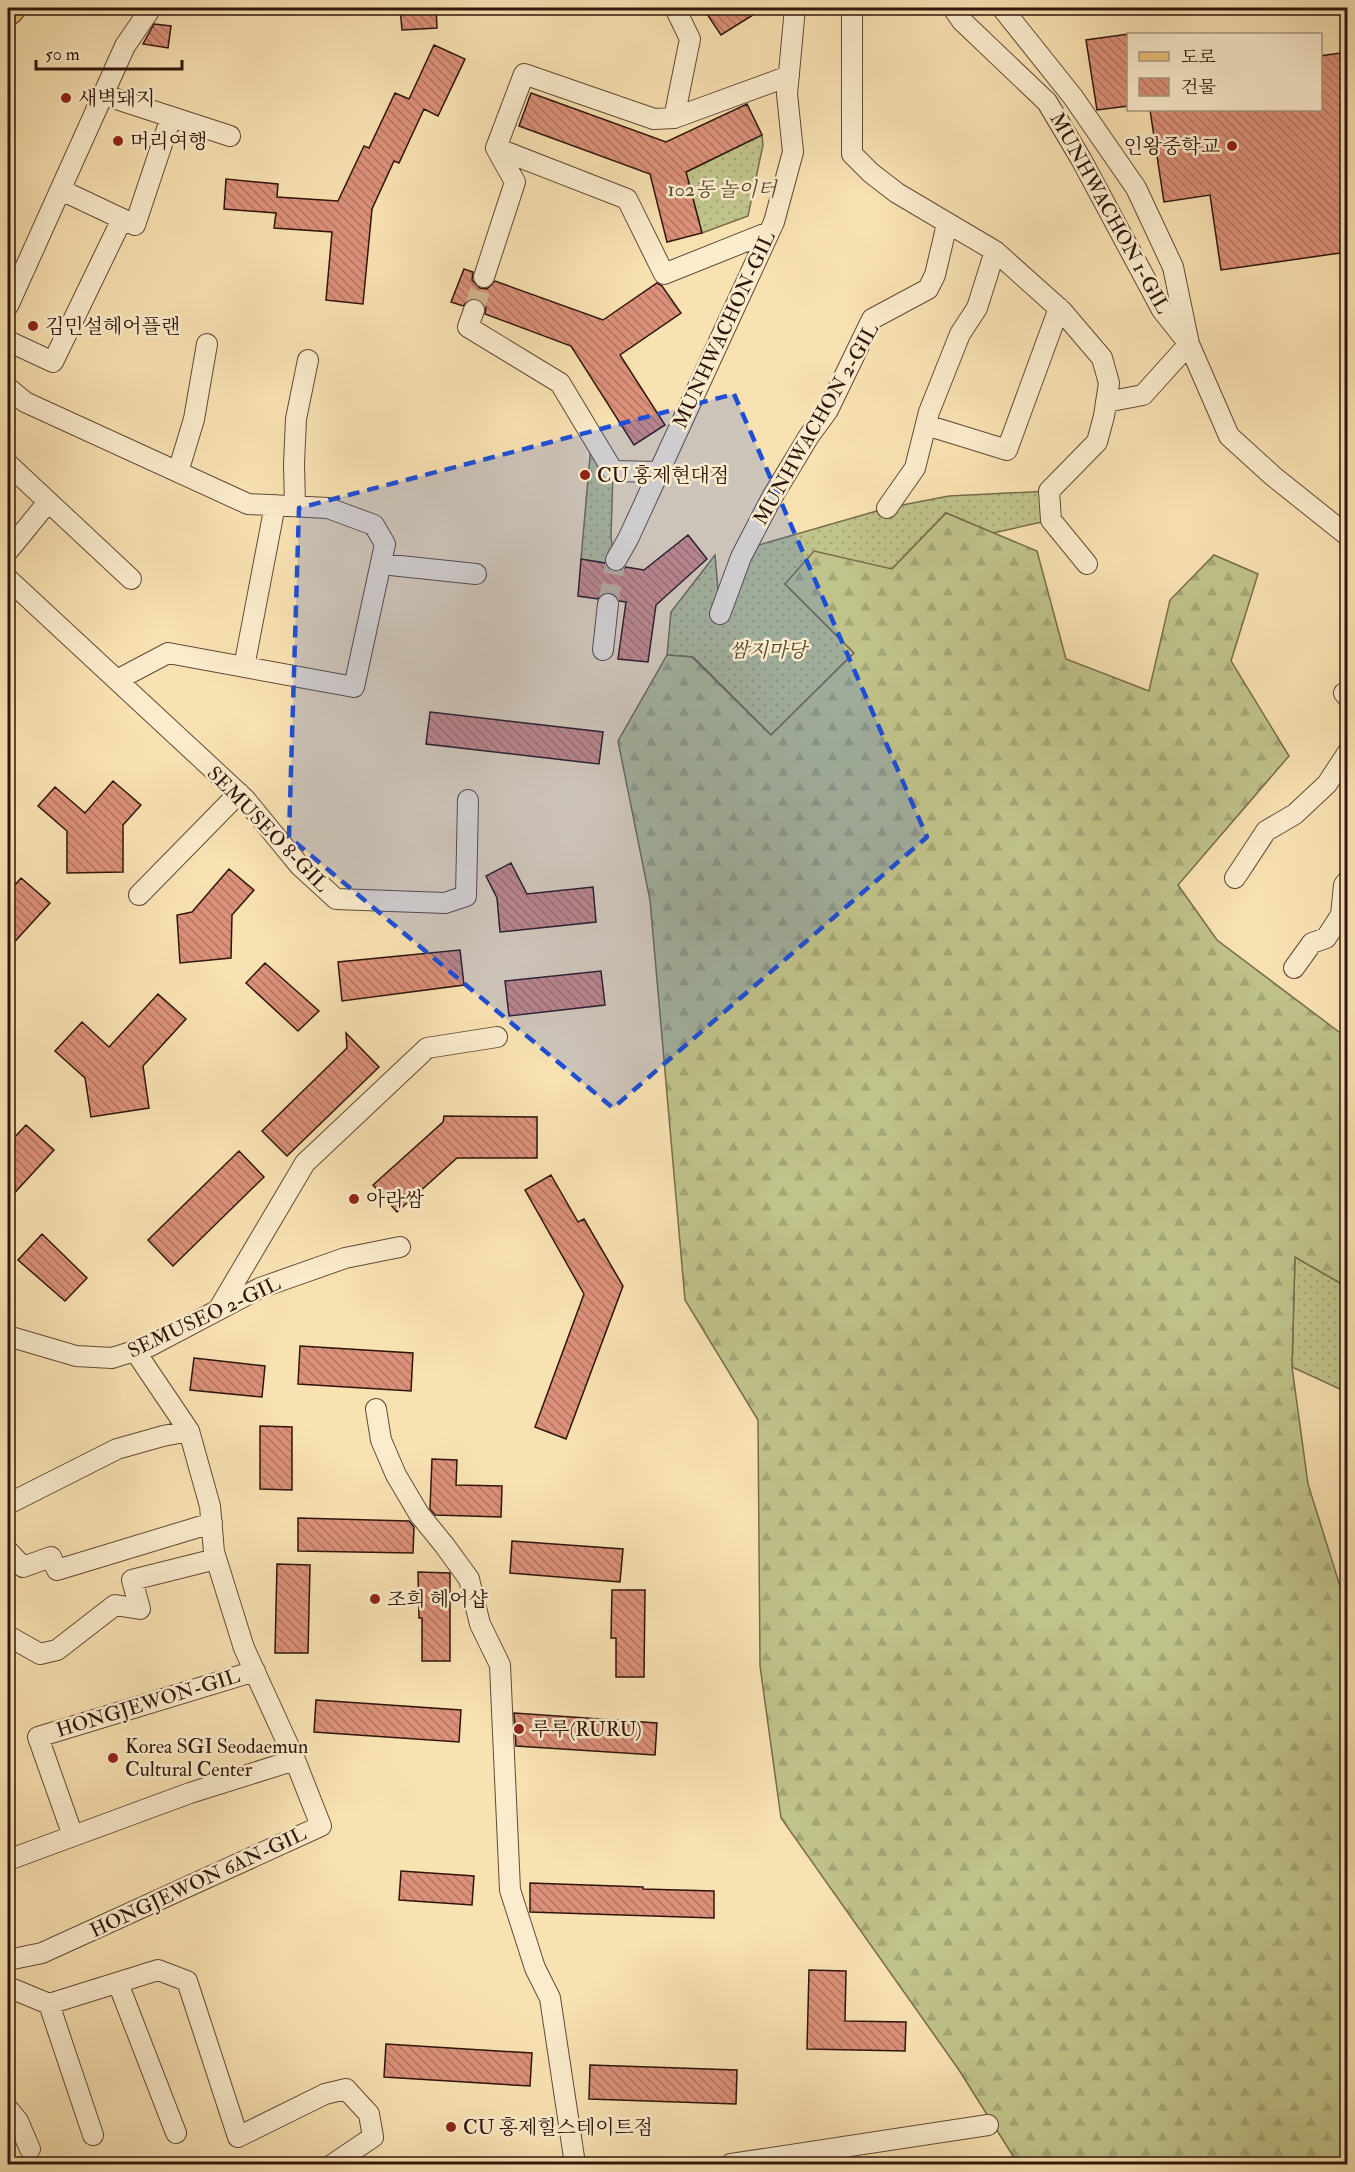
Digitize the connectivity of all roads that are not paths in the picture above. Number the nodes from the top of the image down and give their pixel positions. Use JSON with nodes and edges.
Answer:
{"nodes":[{"id":1,"x":151,"y":8,"type":"edge"},
{"id":2,"x":675,"y":8,"type":"edge"},
{"id":3,"x":795,"y":8,"type":"edge"},
{"id":4,"x":852,"y":8,"type":"edge"},
{"id":5,"x":953,"y":8,"type":"edge"},
{"id":6,"x":1002,"y":8,"type":"edge"},
{"id":7,"x":789,"y":76,"type":"junction"},
{"id":8,"x":104,"y":95,"type":"junction"},
{"id":9,"x":171,"y":117,"type":"junction"},
{"id":10,"x":674,"y":118,"type":"junction"},
{"id":11,"x":230,"y":136,"type":"dead end"},
{"id":12,"x":496,"y":148,"type":"junction"},
{"id":13,"x":61,"y":190,"type":"junction"},
{"id":14,"x":122,"y":219,"type":"junction"},
{"id":15,"x":946,"y":224,"type":"junction"},
{"id":16,"x":769,"y":232,"type":"junction"},
{"id":17,"x":994,"y":251,"type":"junction"},
{"id":18,"x":484,"y":277,"type":"tunnel mouth"},
{"id":19,"x":8,"y":306,"type":"edge"},
{"id":20,"x":1059,"y":308,"type":"junction"},
{"id":21,"x":474,"y":310,"type":"tunnel mouth"},
{"id":22,"x":8,"y":341,"type":"edge"},
{"id":23,"x":207,"y":344,"type":"dead end"},
{"id":24,"x":1189,"y":344,"type":"junction"},
{"id":25,"x":308,"y":360,"type":"dead end"},
{"id":26,"x":8,"y":388,"type":"edge"},
{"id":27,"x":1106,"y":402,"type":"junction"},
{"id":28,"x":926,"y":425,"type":"junction"},
{"id":29,"x":8,"y":464,"type":"edge"},
{"id":30,"x":178,"y":471,"type":"junction"},
{"id":31,"x":658,"y":472,"type":"junction"},
{"id":32,"x":48,"y":502,"type":"junction"},
{"id":33,"x":275,"y":505,"type":"junction"},
{"id":34,"x":295,"y":506,"type":"junction"},
{"id":35,"x":887,"y":508,"type":"dead end"},
{"id":36,"x":1347,"y":536,"type":"edge"},
{"id":37,"x":8,"y":551,"type":"edge"},
{"id":38,"x":616,"y":560,"type":"tunnel mouth"},
{"id":39,"x":381,"y":564,"type":"junction"},
{"id":40,"x":1087,"y":564,"type":"dead end"},
{"id":41,"x":476,"y":574,"type":"dead end"},
{"id":42,"x":8,"y":579,"type":"edge"},
{"id":43,"x":131,"y":579,"type":"dead end"},
{"id":44,"x":608,"y":604,"type":"tunnel mouth"},
{"id":45,"x":720,"y":614,"type":"dead end"},
{"id":46,"x":603,"y":650,"type":"dead end"},
{"id":47,"x":244,"y":667,"type":"junction"},
{"id":48,"x":117,"y":680,"type":"junction"},
{"id":49,"x":1347,"y":691,"type":"edge"},
{"id":50,"x":1347,"y":698,"type":"edge"},
{"id":51,"x":1347,"y":752,"type":"edge"},
{"id":52,"x":238,"y":793,"type":"junction"},
{"id":53,"x":468,"y":800,"type":"dead end"},
{"id":54,"x":1235,"y":878,"type":"dead end"},
{"id":55,"x":1347,"y":880,"type":"edge"},
{"id":56,"x":139,"y":895,"type":"dead end"},
{"id":57,"x":1294,"y":968,"type":"dead end"},
{"id":58,"x":497,"y":1037,"type":"dead end"},
{"id":59,"x":400,"y":1248,"type":"dead end"},
{"id":60,"x":218,"y":1310,"type":"junction"},
{"id":61,"x":8,"y":1336,"type":"edge"},
{"id":62,"x":135,"y":1351,"type":"junction"},
{"id":63,"x":376,"y":1410,"type":"dead end"},
{"id":64,"x":189,"y":1431,"type":"junction"},
{"id":65,"x":8,"y":1504,"type":"edge"},
{"id":66,"x":212,"y":1523,"type":"junction"},
{"id":67,"x":8,"y":1551,"type":"edge"},
{"id":68,"x":216,"y":1559,"type":"junction"},
{"id":69,"x":8,"y":1638,"type":"edge"},
{"id":70,"x":255,"y":1671,"type":"junction"},
{"id":71,"x":295,"y":1760,"type":"junction"},
{"id":72,"x":73,"y":1836,"type":"junction"},
{"id":73,"x":8,"y":1860,"type":"edge"},
{"id":74,"x":8,"y":1960,"type":"edge"},
{"id":75,"x":118,"y":1983,"type":"junction"},
{"id":76,"x":8,"y":1987,"type":"edge"},
{"id":77,"x":49,"y":2004,"type":"junction"},
{"id":78,"x":8,"y":2109,"type":"edge"},
{"id":79,"x":988,"y":2125,"type":"dead end"},
{"id":80,"x":176,"y":2133,"type":"dead end"},
{"id":81,"x":93,"y":2135,"type":"dead end"},
{"id":82,"x":30,"y":2149,"type":"dead end"},
{"id":83,"x":333,"y":2164,"type":"edge"},
{"id":84,"x":575,"y":2164,"type":"edge"},
{"id":85,"x":731,"y":2164,"type":"edge"}],
"edges":[{"from":1,"to":8,"type":"street"},
{"from":2,"to":10,"type":"street"},
{"from":3,"to":7,"type":"street","name":"MUNHWACHON-GIL"},
{"from":4,"to":15,"type":"street"},
{"from":5,"to":24,"type":"street","name":"MUNHWACHON 1-GIL"},
{"from":6,"to":24,"type":"street"},
{"from":7,"to":10,"type":"street"},
{"from":7,"to":16,"type":"street","name":"MUNHWACHON-GIL"},
{"from":8,"to":9,"type":"street"},
{"from":8,"to":13,"type":"street"},
{"from":9,"to":11,"type":"street"},
{"from":9,"to":14,"type":"street"},
{"from":10,"to":12,"type":"street"},
{"from":12,"to":16,"type":"street"},
{"from":12,"to":18,"type":"street"},
{"from":13,"to":14,"type":"street"},
{"from":13,"to":19,"type":"street"},
{"from":14,"to":22,"type":"street"},
{"from":15,"to":17,"type":"street"},
{"from":15,"to":45,"type":"street","name":"MUNHWACHON 2-GIL"},
{"from":16,"to":31,"type":"street","name":"MUNHWACHON-GIL"},
{"from":17,"to":20,"type":"street"},
{"from":17,"to":28,"type":"street"},
{"from":20,"to":27,"type":"street"},
{"from":20,"to":28,"type":"street"},
{"from":21,"to":31,"type":"street"},
{"from":23,"to":30,"type":"street"},
{"from":24,"to":27,"type":"street"},
{"from":24,"to":36,"type":"street"},
{"from":25,"to":34,"type":"street"},
{"from":26,"to":30,"type":"street"},
{"from":27,"to":40,"type":"street"},
{"from":28,"to":35,"type":"street"},
{"from":29,"to":32,"type":"street"},
{"from":30,"to":33,"type":"street"},
{"from":31,"to":38,"type":"street","name":"MUNHWACHON-GIL"},
{"from":32,"to":37,"type":"street"},
{"from":32,"to":43,"type":"street"},
{"from":33,"to":34,"type":"street"},
{"from":33,"to":47,"type":"street"},
{"from":34,"to":39,"type":"street"},
{"from":39,"to":41,"type":"street"},
{"from":39,"to":47,"type":"street"},
{"from":42,"to":48,"type":"street","name":"SEMUSEO 8-GIL"},
{"from":44,"to":46,"type":"street"},
{"from":47,"to":48,"type":"street"},
{"from":48,"to":52,"type":"street","name":"SEMUSEO 8-GIL"},
{"from":49,"to":50,"type":"street"},
{"from":51,"to":54,"type":"street"},
{"from":52,"to":53,"type":"street","name":"SEMUSEO 8-GIL"},
{"from":52,"to":56,"type":"street"},
{"from":55,"to":57,"type":"street"},
{"from":58,"to":60,"type":"street"},
{"from":59,"to":60,"type":"street","name":"SEMUSEO 2-GIL"},
{"from":60,"to":62,"type":"street","name":"SEMUSEO 2-GIL"},
{"from":61,"to":62,"type":"street","name":"SEMUSEO 2-GIL"},
{"from":62,"to":64,"type":"street","name":"HONGJEWON-GIL"},
{"from":63,"to":84,"type":"street"},
{"from":64,"to":65,"type":"street"},
{"from":64,"to":66,"type":"street","name":"HONGJEWON-GIL"},
{"from":66,"to":67,"type":"street"},
{"from":66,"to":68,"type":"street","name":"HONGJEWON-GIL"},
{"from":68,"to":69,"type":"street"},
{"from":68,"to":70,"type":"street","name":"HONGJEWON-GIL"},
{"from":70,"to":71,"type":"street","name":"HONGJEWON-GIL"},
{"from":70,"to":72,"type":"street","name":"HONGJEWON-GIL"},
{"from":71,"to":72,"type":"street"},
{"from":71,"to":74,"type":"street","name":"HONGJEWON 6AN-GIL"},
{"from":72,"to":73,"type":"street"},
{"from":75,"to":77,"type":"street"},
{"from":75,"to":80,"type":"street"},
{"from":75,"to":83,"type":"street"},
{"from":76,"to":77,"type":"street"},
{"from":77,"to":81,"type":"street"},
{"from":78,"to":82,"type":"street"},
{"from":79,"to":85,"type":"street"}]}
